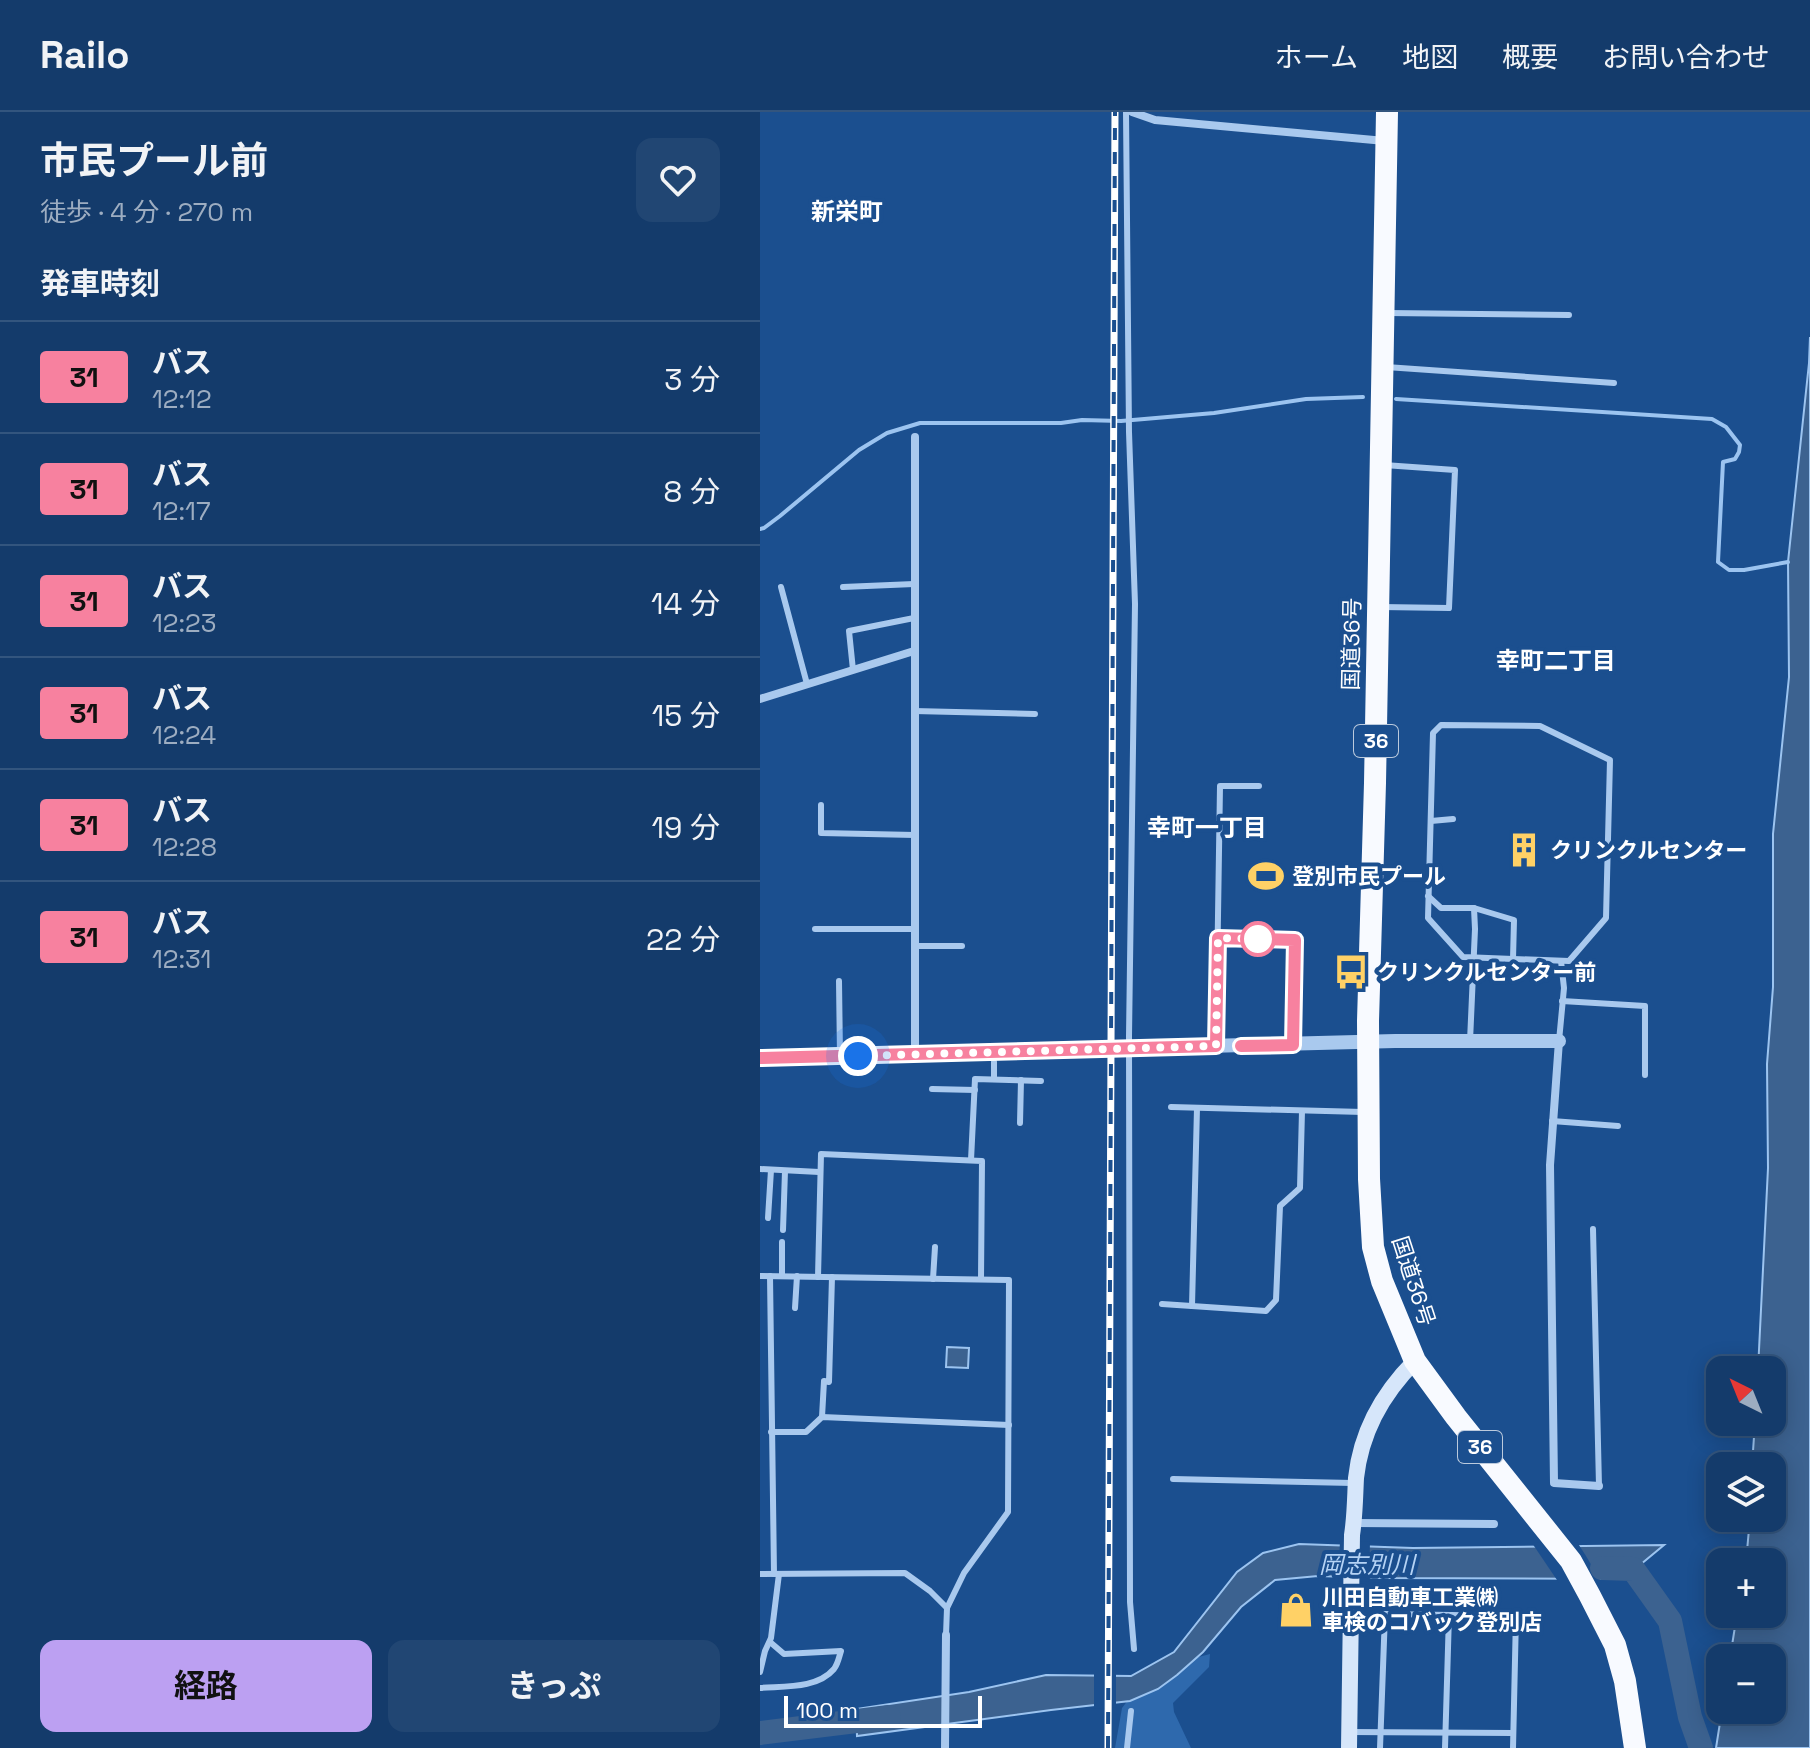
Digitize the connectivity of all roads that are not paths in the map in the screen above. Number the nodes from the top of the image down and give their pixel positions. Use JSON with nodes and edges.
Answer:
{"nodes":[{"id":1,"x":1126,"y":112,"type":"edge"},
{"id":2,"x":1132,"y":112,"type":"edge"},
{"id":3,"x":1387,"y":112,"type":"edge"},
{"id":4,"x":1386,"y":141,"type":"junction"},
{"id":5,"x":1384,"y":313,"type":"junction"},
{"id":6,"x":1569,"y":315,"type":"dead end"},
{"id":7,"x":1382,"y":367,"type":"junction"},
{"id":8,"x":1614,"y":383,"type":"dead end"},
{"id":9,"x":915,"y":437,"type":"dead end"},
{"id":10,"x":1380,"y":465,"type":"junction"},
{"id":11,"x":914,"y":584,"type":"junction"},
{"id":12,"x":781,"y":587,"type":"dead end"},
{"id":13,"x":843,"y":587,"type":"dead end"},
{"id":14,"x":1378,"y":607,"type":"junction"},
{"id":15,"x":914,"y":618,"type":"junction"},
{"id":16,"x":914,"y":651,"type":"junction"},
{"id":17,"x":853,"y":670,"type":"junction"},
{"id":18,"x":807,"y":684,"type":"junction"},
{"id":19,"x":760,"y":699,"type":"edge"},
{"id":20,"x":914,"y":711,"type":"junction"},
{"id":21,"x":1035,"y":714,"type":"dead end"},
{"id":22,"x":1259,"y":786,"type":"dead end"},
{"id":23,"x":821,"y":805,"type":"dead end"},
{"id":24,"x":1453,"y":819,"type":"dead end"},
{"id":25,"x":1431,"y":821,"type":"junction"},
{"id":26,"x":915,"y":835,"type":"junction"},
{"id":27,"x":1428,"y":896,"type":"junction"},
{"id":28,"x":1474,"y":908,"type":"junction"},
{"id":29,"x":815,"y":929,"type":"dead end"},
{"id":30,"x":915,"y":929,"type":"junction"},
{"id":31,"x":1218,"y":938,"type":"junction"},
{"id":32,"x":915,"y":946,"type":"junction"},
{"id":33,"x":962,"y":946,"type":"dead end"},
{"id":34,"x":1473,"y":958,"type":"junction"},
{"id":35,"x":1513,"y":959,"type":"junction"},
{"id":36,"x":1561,"y":961,"type":"junction"},
{"id":37,"x":839,"y":981,"type":"dead end"},
{"id":38,"x":1562,"y":1001,"type":"junction"},
{"id":39,"x":1470,"y":1041,"type":"junction"},
{"id":40,"x":1559,"y":1041,"type":"junction"},
{"id":41,"x":1368,"y":1042,"type":"junction"},
{"id":42,"x":1293,"y":1045,"type":"junction"},
{"id":43,"x":1216,"y":1046,"type":"junction"},
{"id":44,"x":1129,"y":1047,"type":"junction"},
{"id":45,"x":915,"y":1054,"type":"junction"},
{"id":46,"x":840,"y":1056,"type":"junction"},
{"id":47,"x":760,"y":1058,"type":"edge"},
{"id":48,"x":994,"y":1062,"type":"dead end"},
{"id":49,"x":1645,"y":1075,"type":"dead end"},
{"id":50,"x":994,"y":1079,"type":"junction"},
{"id":51,"x":1021,"y":1080,"type":"junction"},
{"id":52,"x":1041,"y":1081,"type":"dead end"},
{"id":53,"x":932,"y":1089,"type":"dead end"},
{"id":54,"x":975,"y":1090,"type":"junction"},
{"id":55,"x":1171,"y":1107,"type":"dead end"},
{"id":56,"x":1197,"y":1108,"type":"junction"},
{"id":57,"x":1302,"y":1111,"type":"junction"},
{"id":58,"x":1368,"y":1112,"type":"junction"},
{"id":59,"x":1552,"y":1121,"type":"junction"},
{"id":60,"x":1020,"y":1123,"type":"dead end"},
{"id":61,"x":1618,"y":1126,"type":"dead end"},
{"id":62,"x":971,"y":1160,"type":"junction"},
{"id":63,"x":760,"y":1169,"type":"edge"},
{"id":64,"x":771,"y":1170,"type":"junction"},
{"id":65,"x":785,"y":1171,"type":"junction"},
{"id":66,"x":819,"y":1172,"type":"junction"},
{"id":67,"x":768,"y":1218,"type":"dead end"},
{"id":68,"x":1593,"y":1229,"type":"dead end"},
{"id":69,"x":783,"y":1230,"type":"dead end"},
{"id":70,"x":782,"y":1242,"type":"dead end"},
{"id":71,"x":935,"y":1247,"type":"dead end"},
{"id":72,"x":760,"y":1276,"type":"edge"},
{"id":73,"x":770,"y":1276,"type":"junction"},
{"id":74,"x":782,"y":1276,"type":"junction"},
{"id":75,"x":797,"y":1276,"type":"junction"},
{"id":76,"x":818,"y":1277,"type":"junction"},
{"id":77,"x":832,"y":1277,"type":"junction"},
{"id":78,"x":933,"y":1279,"type":"junction"},
{"id":79,"x":981,"y":1279,"type":"junction"},
{"id":80,"x":1162,"y":1304,"type":"dead end"},
{"id":81,"x":1192,"y":1306,"type":"junction"},
{"id":82,"x":795,"y":1308,"type":"dead end"},
{"id":83,"x":1415,"y":1361,"type":"junction"},
{"id":84,"x":822,"y":1417,"type":"junction"},
{"id":85,"x":1009,"y":1425,"type":"junction"},
{"id":86,"x":771,"y":1432,"type":"junction"},
{"id":87,"x":1173,"y":1479,"type":"dead end"},
{"id":88,"x":1356,"y":1483,"type":"junction"},
{"id":89,"x":1599,"y":1486,"type":"joint"},
{"id":90,"x":1494,"y":1524,"type":"dead end"},
{"id":91,"x":1353,"y":1529,"type":"junction"},
{"id":92,"x":760,"y":1574,"type":"edge"},
{"id":93,"x":776,"y":1574,"type":"junction"},
{"id":94,"x":947,"y":1608,"type":"junction"},
{"id":95,"x":1449,"y":1615,"type":"junction"},
{"id":96,"x":946,"y":1635,"type":"joint"},
{"id":97,"x":770,"y":1642,"type":"junction"},
{"id":98,"x":1134,"y":1649,"type":"dead end"},
{"id":99,"x":760,"y":1672,"type":"edge"},
{"id":100,"x":760,"y":1688,"type":"edge"},
{"id":101,"x":1131,"y":1711,"type":"dead end"},
{"id":102,"x":1380,"y":1732,"type":"junction"},
{"id":103,"x":1446,"y":1733,"type":"junction"},
{"id":104,"x":1513,"y":1733,"type":"junction"},
{"id":105,"x":1349,"y":1740,"type":"edge"},
{"id":106,"x":945,"y":1748,"type":"edge"},
{"id":107,"x":1127,"y":1748,"type":"edge"},
{"id":108,"x":1380,"y":1748,"type":"edge"},
{"id":109,"x":1445,"y":1748,"type":"edge"},
{"id":110,"x":1513,"y":1748,"type":"edge"},
{"id":111,"x":1635,"y":1748,"type":"edge"}],
"edges":[{"from":1,"to":44,"type":"lane"},
{"from":2,"to":4,"type":"street"},
{"from":3,"to":4,"type":"highway","name":"国道36号","number":"36"},
{"from":4,"to":5,"type":"highway","name":"国道36号","number":"36"},
{"from":5,"to":6,"type":"lane"},
{"from":5,"to":7,"type":"highway","name":"国道36号","number":"36"},
{"from":7,"to":8,"type":"lane"},
{"from":7,"to":10,"type":"highway","name":"国道36号","number":"36"},
{"from":9,"to":11,"type":"street"},
{"from":10,"to":14,"type":"highway","name":"国道36号","number":"36"},
{"from":10,"to":14,"type":"lane"},
{"from":11,"to":13,"type":"lane"},
{"from":11,"to":15,"type":"street"},
{"from":12,"to":18,"type":"lane"},
{"from":14,"to":41,"type":"highway","name":"国道36号","number":"36"},
{"from":15,"to":16,"type":"street"},
{"from":15,"to":17,"type":"lane"},
{"from":16,"to":17,"type":"street"},
{"from":16,"to":20,"type":"street"},
{"from":17,"to":18,"type":"street"},
{"from":18,"to":19,"type":"street"},
{"from":20,"to":21,"type":"lane"},
{"from":20,"to":26,"type":"street"},
{"from":22,"to":31,"type":"lane"},
{"from":23,"to":26,"type":"lane"},
{"from":24,"to":25,"type":"lane"},
{"from":25,"to":27,"type":"lane"},
{"from":25,"to":36,"type":"lane"},
{"from":26,"to":30,"type":"street"},
{"from":27,"to":28,"type":"lane"},
{"from":27,"to":34,"type":"lane"},
{"from":28,"to":34,"type":"lane"},
{"from":28,"to":35,"type":"lane"},
{"from":29,"to":30,"type":"lane"},
{"from":30,"to":32,"type":"street"},
{"from":31,"to":42,"type":"lane"},
{"from":31,"to":43,"type":"lane"},
{"from":32,"to":33,"type":"lane"},
{"from":32,"to":45,"type":"street"},
{"from":34,"to":35,"type":"lane"},
{"from":34,"to":39,"type":"lane"},
{"from":35,"to":36,"type":"lane"},
{"from":36,"to":38,"type":"lane"},
{"from":37,"to":46,"type":"lane"},
{"from":38,"to":40,"type":"lane"},
{"from":38,"to":49,"type":"lane"},
{"from":39,"to":40,"type":"street"},
{"from":39,"to":41,"type":"street"},
{"from":40,"to":59,"type":"street"},
{"from":41,"to":42,"type":"street"},
{"from":41,"to":58,"type":"highway","name":"国道36号","number":"36"},
{"from":42,"to":43,"type":"street"},
{"from":43,"to":44,"type":"street"},
{"from":44,"to":45,"type":"street"},
{"from":44,"to":98,"type":"lane"},
{"from":45,"to":46,"type":"street"},
{"from":46,"to":47,"type":"street"},
{"from":48,"to":50,"type":"lane"},
{"from":50,"to":51,"type":"lane"},
{"from":50,"to":54,"type":"lane"},
{"from":51,"to":52,"type":"lane"},
{"from":51,"to":60,"type":"lane"},
{"from":53,"to":54,"type":"lane"},
{"from":54,"to":62,"type":"lane"},
{"from":55,"to":56,"type":"lane"},
{"from":56,"to":57,"type":"lane"},
{"from":56,"to":81,"type":"lane"},
{"from":57,"to":58,"type":"lane"},
{"from":57,"to":81,"type":"lane"},
{"from":58,"to":83,"type":"highway","name":"国道36号","number":"36"},
{"from":59,"to":61,"type":"lane"},
{"from":59,"to":89,"type":"street"},
{"from":62,"to":66,"type":"lane"},
{"from":62,"to":79,"type":"lane"},
{"from":63,"to":64,"type":"lane"},
{"from":64,"to":65,"type":"lane"},
{"from":64,"to":67,"type":"lane"},
{"from":65,"to":66,"type":"lane"},
{"from":65,"to":69,"type":"lane"},
{"from":66,"to":76,"type":"lane"},
{"from":68,"to":89,"type":"lane"},
{"from":70,"to":74,"type":"lane"},
{"from":71,"to":78,"type":"lane"},
{"from":72,"to":73,"type":"lane"},
{"from":73,"to":74,"type":"lane"},
{"from":73,"to":86,"type":"lane"},
{"from":74,"to":75,"type":"lane"},
{"from":75,"to":76,"type":"lane"},
{"from":75,"to":82,"type":"lane"},
{"from":76,"to":77,"type":"lane"},
{"from":77,"to":78,"type":"lane"},
{"from":77,"to":84,"type":"lane"},
{"from":78,"to":79,"type":"lane"},
{"from":79,"to":85,"type":"lane"},
{"from":80,"to":81,"type":"lane"},
{"from":83,"to":88,"type":"main road"},
{"from":83,"to":111,"type":"highway","number":"36"},
{"from":84,"to":85,"type":"lane"},
{"from":84,"to":86,"type":"lane"},
{"from":85,"to":94,"type":"lane"},
{"from":86,"to":93,"type":"lane"},
{"from":87,"to":88,"type":"lane"},
{"from":88,"to":91,"type":"main road"},
{"from":90,"to":91,"type":"street"},
{"from":91,"to":105,"type":"main road"},
{"from":92,"to":93,"type":"lane"},
{"from":93,"to":94,"type":"lane"},
{"from":93,"to":97,"type":"lane"},
{"from":94,"to":96,"type":"lane"},
{"from":95,"to":102,"type":"lane"},
{"from":95,"to":103,"type":"lane"},
{"from":95,"to":104,"type":"lane"},
{"from":96,"to":106,"type":"street"},
{"from":97,"to":99,"type":"lane"},
{"from":97,"to":100,"type":"lane"},
{"from":101,"to":107,"type":"lane"},
{"from":102,"to":103,"type":"lane"},
{"from":102,"to":105,"type":"lane"},
{"from":102,"to":108,"type":"lane"},
{"from":103,"to":104,"type":"lane"},
{"from":103,"to":109,"type":"lane"},
{"from":104,"to":110,"type":"lane"}]}
